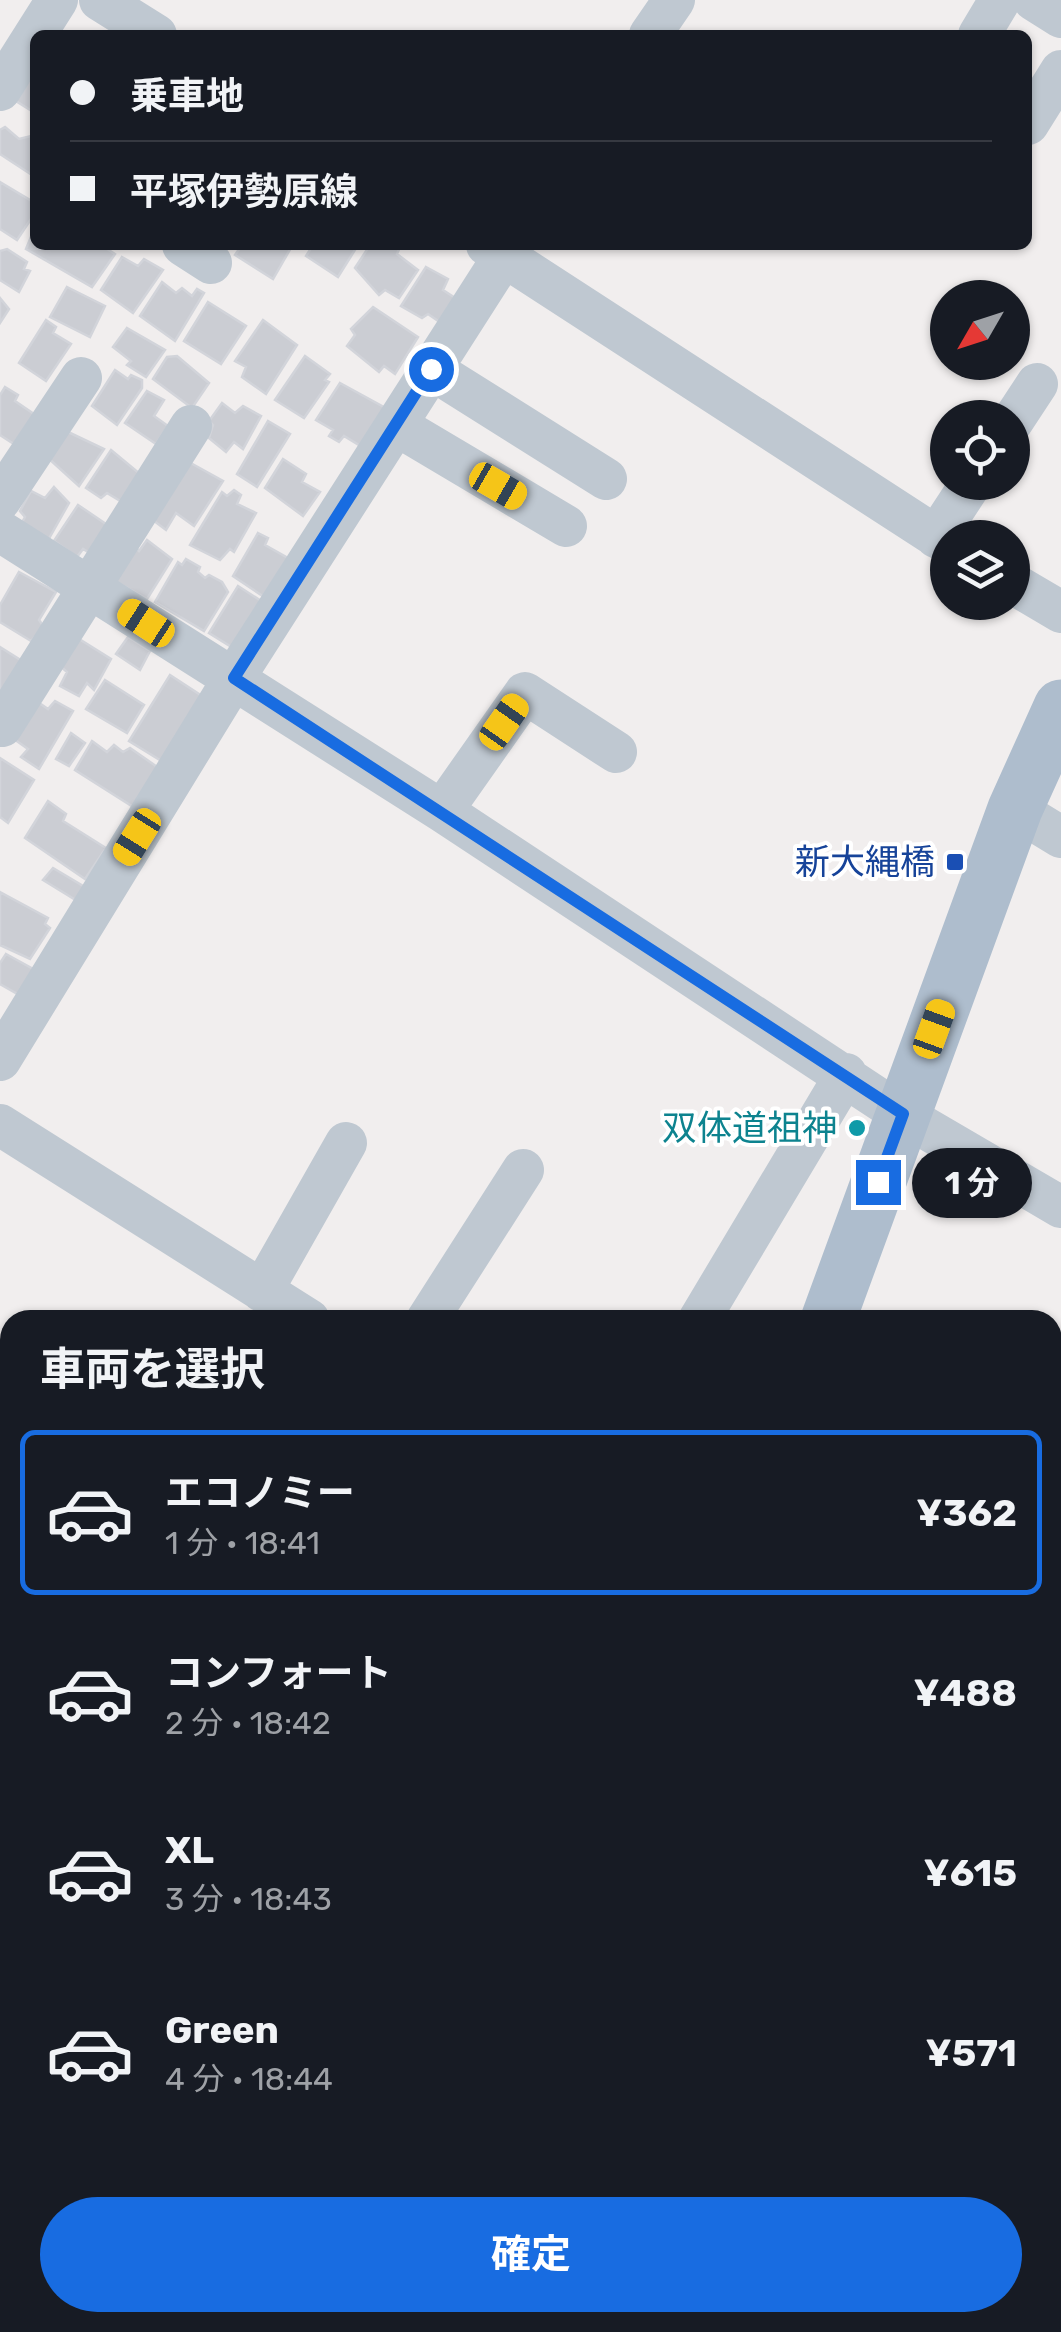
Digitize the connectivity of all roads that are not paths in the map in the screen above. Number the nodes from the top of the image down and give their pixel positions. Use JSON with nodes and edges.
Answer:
{"nodes":[{"id":1,"x":57,"y":0,"type":"edge"},
{"id":2,"x":100,"y":0,"type":"edge"},
{"id":3,"x":674,"y":0,"type":"edge"},
{"id":4,"x":1000,"y":0,"type":"edge"},
{"id":5,"x":1034,"y":0,"type":"edge"},
{"id":6,"x":1061,"y":17,"type":"edge"},
{"id":7,"x":38,"y":30,"type":"edge"},
{"id":8,"x":148,"y":30,"type":"edge"},
{"id":9,"x":653,"y":30,"type":"edge"},
{"id":10,"x":981,"y":30,"type":"edge"},
{"id":11,"x":30,"y":43,"type":"edge"},
{"id":12,"x":1061,"y":71,"type":"edge"},
{"id":13,"x":0,"y":90,"type":"edge"},
{"id":14,"x":1032,"y":118,"type":"edge"},
{"id":15,"x":500,"y":250,"type":"edge"},
{"id":16,"x":504,"y":250,"type":"edge"},
{"id":17,"x":431,"y":369,"type":"junction"},
{"id":18,"x":81,"y":378,"type":"dead end"},
{"id":19,"x":1038,"y":384,"type":"dead end"},
{"id":20,"x":1027,"y":400,"type":"edge"},
{"id":21,"x":396,"y":425,"type":"junction"},
{"id":22,"x":191,"y":426,"type":"dead end"},
{"id":23,"x":606,"y":479,"type":"dead end"},
{"id":24,"x":0,"y":500,"type":"edge"},
{"id":25,"x":566,"y":526,"type":"dead end"},
{"id":26,"x":0,"y":531,"type":"edge"},
{"id":27,"x":930,"y":532,"type":"edge"},
{"id":28,"x":88,"y":586,"type":"junction"},
{"id":29,"x":1030,"y":594,"type":"edge"},
{"id":30,"x":1061,"y":612,"type":"edge"},
{"id":31,"x":234,"y":678,"type":"junction"},
{"id":32,"x":1061,"y":707,"type":"edge"},
{"id":33,"x":2,"y":726,"type":"edge"},
{"id":34,"x":616,"y":752,"type":"dead end"},
{"id":35,"x":1016,"y":809,"type":"junction"},
{"id":36,"x":442,"y":810,"type":"junction"},
{"id":37,"x":1061,"y":837,"type":"edge"},
{"id":38,"x":0,"y":1060,"type":"edge"},
{"id":39,"x":846,"y":1074,"type":"junction"},
{"id":40,"x":903,"y":1114,"type":"junction"},
{"id":41,"x":0,"y":1125,"type":"edge"},
{"id":42,"x":346,"y":1143,"type":"dead end"},
{"id":43,"x":523,"y":1170,"type":"dead end"},
{"id":44,"x":1061,"y":1207,"type":"edge"},
{"id":45,"x":262,"y":1290,"type":"junction"},
{"id":46,"x":293,"y":1310,"type":"edge"},
{"id":47,"x":432,"y":1310,"type":"edge"},
{"id":48,"x":705,"y":1310,"type":"edge"},
{"id":49,"x":832,"y":1310,"type":"edge"}],
"edges":[{"from":1,"to":7,"type":"street"},
{"from":2,"to":8,"type":"street"},
{"from":3,"to":9,"type":"street"},
{"from":4,"to":10,"type":"street"},
{"from":5,"to":6,"type":"street"},
{"from":11,"to":13,"type":"street"},
{"from":12,"to":14,"type":"street"},
{"from":15,"to":17,"type":"street"},
{"from":16,"to":27,"type":"street"},
{"from":17,"to":21,"type":"street"},
{"from":17,"to":23,"type":"street"},
{"from":18,"to":24,"type":"street"},
{"from":19,"to":20,"type":"street"},
{"from":21,"to":25,"type":"street"},
{"from":21,"to":31,"type":"street"},
{"from":22,"to":28,"type":"street"},
{"from":26,"to":28,"type":"street"},
{"from":28,"to":31,"type":"street"},
{"from":28,"to":33,"type":"street"},
{"from":29,"to":30,"type":"street"},
{"from":31,"to":36,"type":"street"},
{"from":31,"to":38,"type":"street"},
{"from":32,"to":35,"type":"main road"},
{"from":34,"to":36,"type":"street"},
{"from":35,"to":37,"type":"street"},
{"from":35,"to":40,"type":"main road"},
{"from":36,"to":39,"type":"street"},
{"from":39,"to":40,"type":"street"},
{"from":39,"to":48,"type":"street"},
{"from":40,"to":44,"type":"street"},
{"from":40,"to":49,"type":"main road"},
{"from":41,"to":45,"type":"street"},
{"from":42,"to":45,"type":"street"},
{"from":43,"to":47,"type":"street"},
{"from":45,"to":46,"type":"street"}]}
